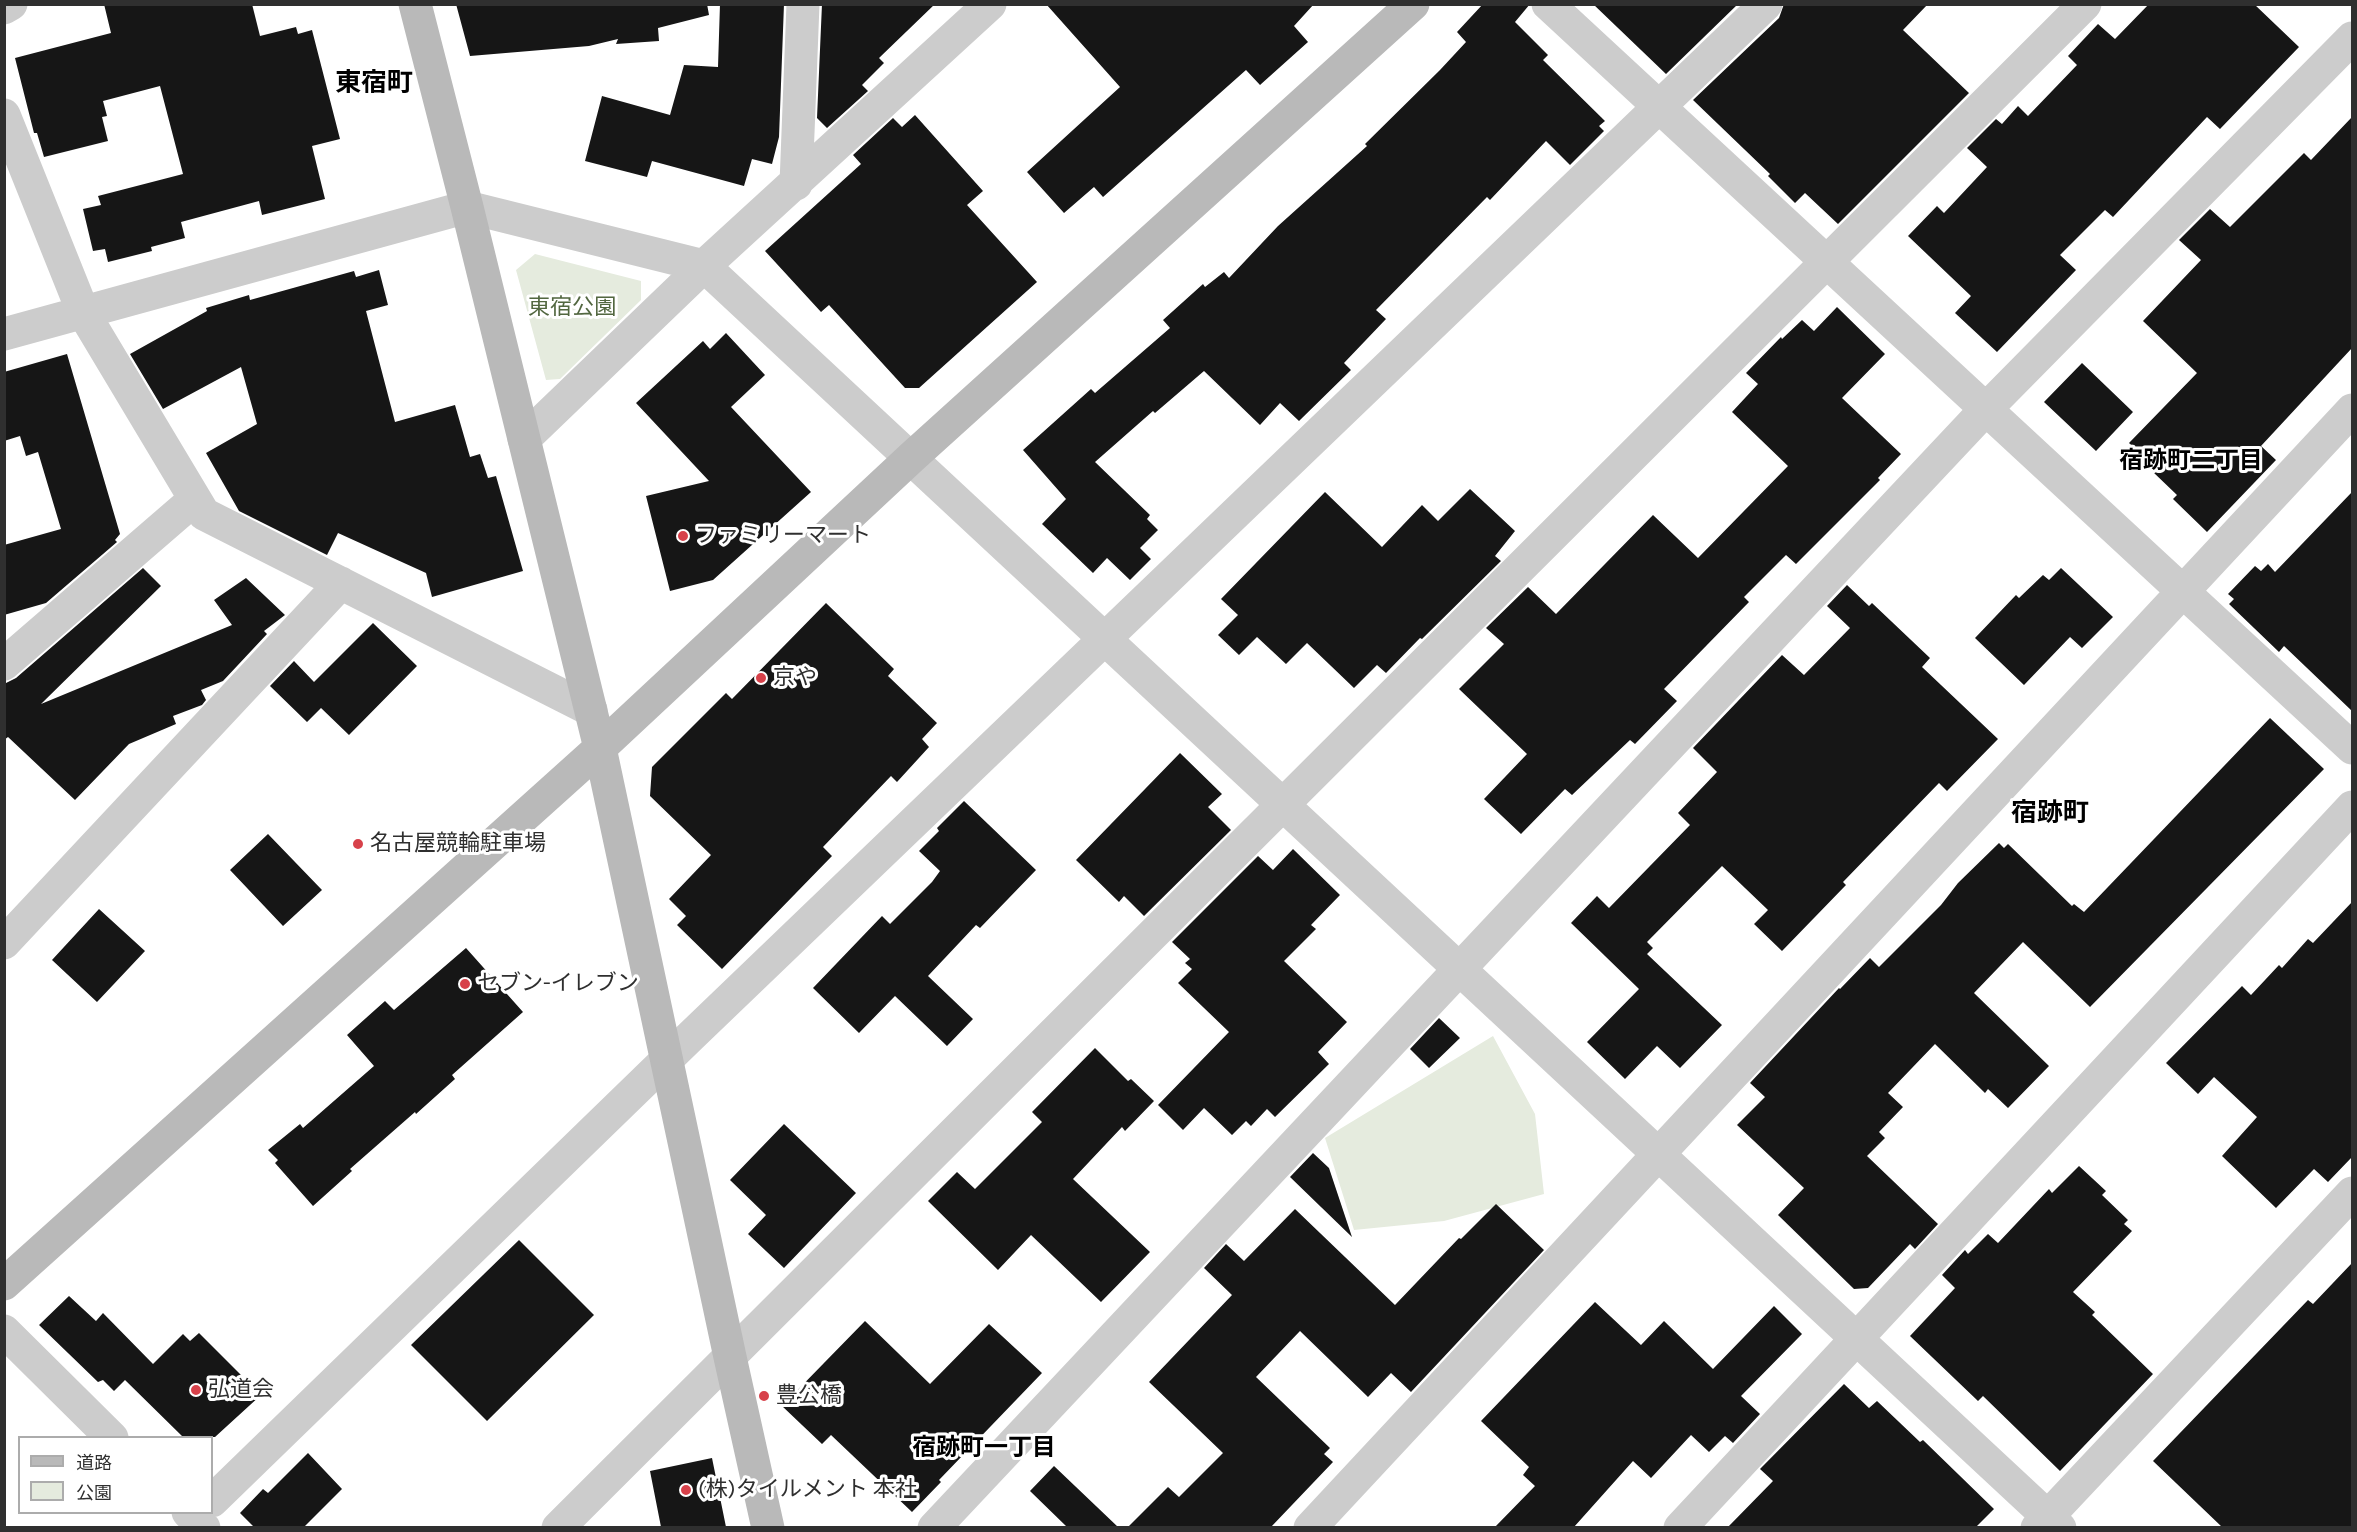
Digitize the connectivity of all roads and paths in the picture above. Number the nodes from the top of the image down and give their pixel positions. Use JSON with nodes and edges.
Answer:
{"nodes":[{"id":1,"x":11,"y":4,"type":"edge"},
{"id":2,"x":415,"y":4,"type":"edge"},
{"id":3,"x":803,"y":4,"type":"edge"},
{"id":4,"x":990,"y":4,"type":"edge"},
{"id":5,"x":1413,"y":4,"type":"edge"},
{"id":6,"x":1548,"y":4,"type":"edge"},
{"id":7,"x":1766,"y":4,"type":"edge"},
{"id":8,"x":2085,"y":4,"type":"edge"},
{"id":9,"x":4,"y":8,"type":"edge"},
{"id":10,"x":2352,"y":38,"type":"edge"},
{"id":11,"x":1660,"y":108,"type":"junction"},
{"id":12,"x":4,"y":115,"type":"edge"},
{"id":13,"x":796,"y":184,"type":"junction"},
{"id":14,"x":467,"y":207,"type":"junction"},
{"id":15,"x":1827,"y":263,"type":"junction"},
{"id":16,"x":704,"y":266,"type":"junction"},
{"id":17,"x":83,"y":312,"type":"junction"},
{"id":18,"x":4,"y":334,"type":"edge"},
{"id":19,"x":1986,"y":409,"type":"junction"},
{"id":20,"x":2352,"y":410,"type":"edge"},
{"id":21,"x":524,"y":439,"type":"junction"},
{"id":22,"x":912,"y":457,"type":"junction"},
{"id":23,"x":195,"y":499,"type":"junction"},
{"id":24,"x":341,"y":584,"type":"junction"},
{"id":25,"x":2184,"y":592,"type":"junction"},
{"id":26,"x":1106,"y":638,"type":"junction"},
{"id":27,"x":4,"y":664,"type":"edge"},
{"id":28,"x":591,"y":710,"type":"junction"},
{"id":29,"x":600,"y":748,"type":"junction"},
{"id":30,"x":2352,"y":748,"type":"edge"},
{"id":31,"x":1284,"y":804,"type":"junction"},
{"id":32,"x":2352,"y":807,"type":"edge"},
{"id":33,"x":4,"y":944,"type":"edge"},
{"id":34,"x":1461,"y":969,"type":"junction"},
{"id":35,"x":668,"y":1059,"type":"junction"},
{"id":36,"x":1660,"y":1154,"type":"junction"},
{"id":37,"x":2352,"y":1193,"type":"edge"},
{"id":38,"x":4,"y":1284,"type":"edge"},
{"id":39,"x":4,"y":1331,"type":"edge"},
{"id":40,"x":1856,"y":1337,"type":"junction"},
{"id":41,"x":730,"y":1357,"type":"junction"},
{"id":42,"x":111,"y":1436,"type":"edge"},
{"id":43,"x":213,"y":1500,"type":"edge"},
{"id":44,"x":2048,"y":1524,"type":"edge"},
{"id":45,"x":558,"y":1527,"type":"edge"},
{"id":46,"x":768,"y":1527,"type":"edge"},
{"id":47,"x":934,"y":1527,"type":"edge"},
{"id":48,"x":1310,"y":1527,"type":"edge"},
{"id":49,"x":1680,"y":1527,"type":"edge"}],
"edges":[{"from":1,"to":9,"type":"street"},
{"from":2,"to":14,"type":"street"},
{"from":3,"to":13,"type":"street"},
{"from":4,"to":13,"type":"street"},
{"from":5,"to":22,"type":"street"},
{"from":6,"to":11,"type":"street"},
{"from":7,"to":11,"type":"street"},
{"from":8,"to":15,"type":"street"},
{"from":10,"to":19,"type":"street"},
{"from":11,"to":15,"type":"street"},
{"from":11,"to":26,"type":"street"},
{"from":12,"to":17,"type":"street"},
{"from":13,"to":16,"type":"street"},
{"from":14,"to":16,"type":"street"},
{"from":14,"to":17,"type":"street"},
{"from":14,"to":21,"type":"street"},
{"from":15,"to":19,"type":"street"},
{"from":15,"to":31,"type":"street"},
{"from":16,"to":21,"type":"street"},
{"from":16,"to":22,"type":"street"},
{"from":17,"to":18,"type":"street"},
{"from":17,"to":23,"type":"street"},
{"from":19,"to":25,"type":"street"},
{"from":19,"to":34,"type":"street"},
{"from":20,"to":25,"type":"street"},
{"from":21,"to":28,"type":"street"},
{"from":22,"to":26,"type":"street"},
{"from":22,"to":29,"type":"street"},
{"from":23,"to":24,"type":"street"},
{"from":23,"to":27,"type":"street"},
{"from":24,"to":28,"type":"street"},
{"from":24,"to":33,"type":"street"},
{"from":25,"to":30,"type":"street"},
{"from":25,"to":36,"type":"street"},
{"from":26,"to":31,"type":"street"},
{"from":26,"to":35,"type":"street"},
{"from":28,"to":29,"type":"street"},
{"from":29,"to":35,"type":"street"},
{"from":29,"to":38,"type":"street"},
{"from":31,"to":34,"type":"street"},
{"from":31,"to":41,"type":"street"},
{"from":32,"to":40,"type":"street"},
{"from":34,"to":36,"type":"street"},
{"from":34,"to":47,"type":"street"},
{"from":35,"to":41,"type":"street"},
{"from":35,"to":43,"type":"street"},
{"from":36,"to":40,"type":"street"},
{"from":36,"to":48,"type":"street"},
{"from":37,"to":44,"type":"street"},
{"from":39,"to":42,"type":"street"},
{"from":40,"to":44,"type":"street"},
{"from":40,"to":49,"type":"street"},
{"from":41,"to":45,"type":"street"},
{"from":41,"to":46,"type":"street"}]}
